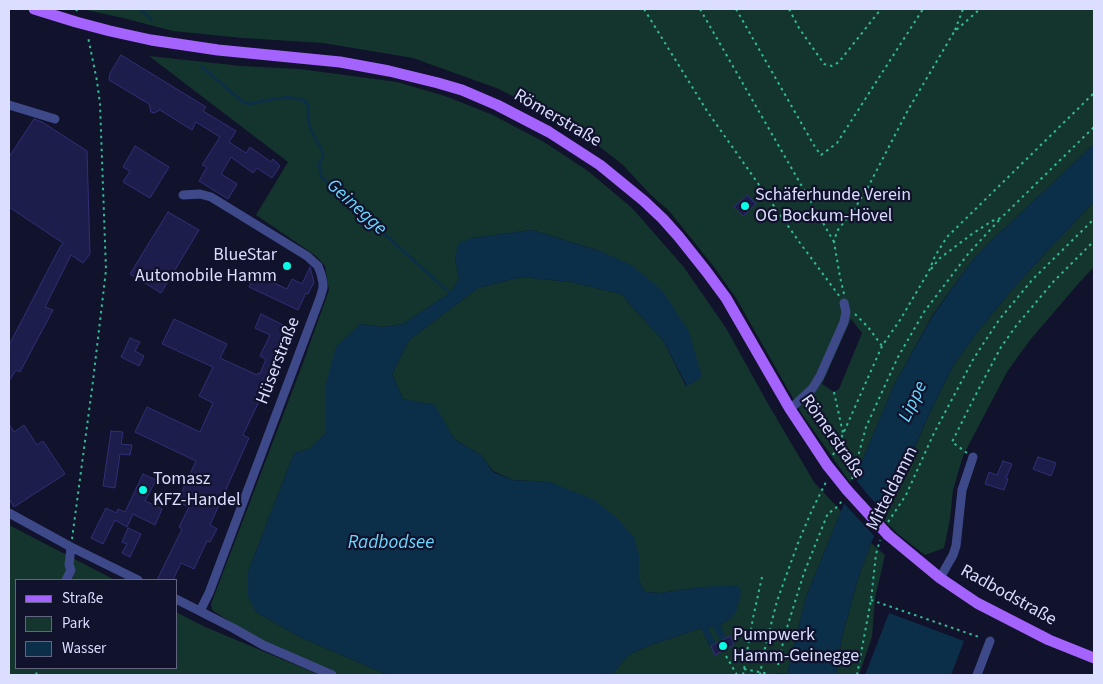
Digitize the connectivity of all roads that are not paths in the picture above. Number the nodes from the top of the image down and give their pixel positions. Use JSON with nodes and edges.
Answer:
{"nodes":[{"id":1,"x":34,"y":9,"type":"edge"},
{"id":2,"x":9,"y":105,"type":"edge"},
{"id":3,"x":56,"y":119,"type":"dead end"},
{"id":4,"x":184,"y":195,"type":"dead end"},
{"id":5,"x":844,"y":303,"type":"road end"},
{"id":6,"x":790,"y":409,"type":"junction"},
{"id":7,"x":973,"y":457,"type":"road end"},
{"id":8,"x":9,"y":513,"type":"edge"},
{"id":9,"x":885,"y":533,"type":"joint"},
{"id":10,"x":71,"y":547,"type":"junction"},
{"id":11,"x":940,"y":578,"type":"junction"},
{"id":12,"x":70,"y":579,"type":"edge"},
{"id":13,"x":136,"y":579,"type":"edge"},
{"id":14,"x":178,"y":600,"type":"edge"},
{"id":15,"x":200,"y":611,"type":"junction"},
{"id":16,"x":990,"y":641,"type":"dead end"},
{"id":17,"x":1094,"y":658,"type":"edge"},
{"id":18,"x":332,"y":675,"type":"edge"},
{"id":19,"x":977,"y":675,"type":"edge"}],
"edges":[{"from":1,"to":6,"type":"main road","name":"Römerstraße"},
{"from":2,"to":3,"type":"street"},
{"from":4,"to":15,"type":"street","name":"Hüserstraße"},
{"from":5,"to":6,"type":"street"},
{"from":6,"to":9,"type":"main road","name":"Römerstraße","bridge":true},
{"from":7,"to":11,"type":"street"},
{"from":8,"to":10,"type":"street"},
{"from":9,"to":11,"type":"main road","name":"Radbodstraße"},
{"from":10,"to":12,"type":"street"},
{"from":10,"to":13,"type":"street"},
{"from":11,"to":17,"type":"main road","name":"Radbodstraße"},
{"from":14,"to":15,"type":"street"},
{"from":15,"to":18,"type":"street"},
{"from":16,"to":19,"type":"street"}]}
